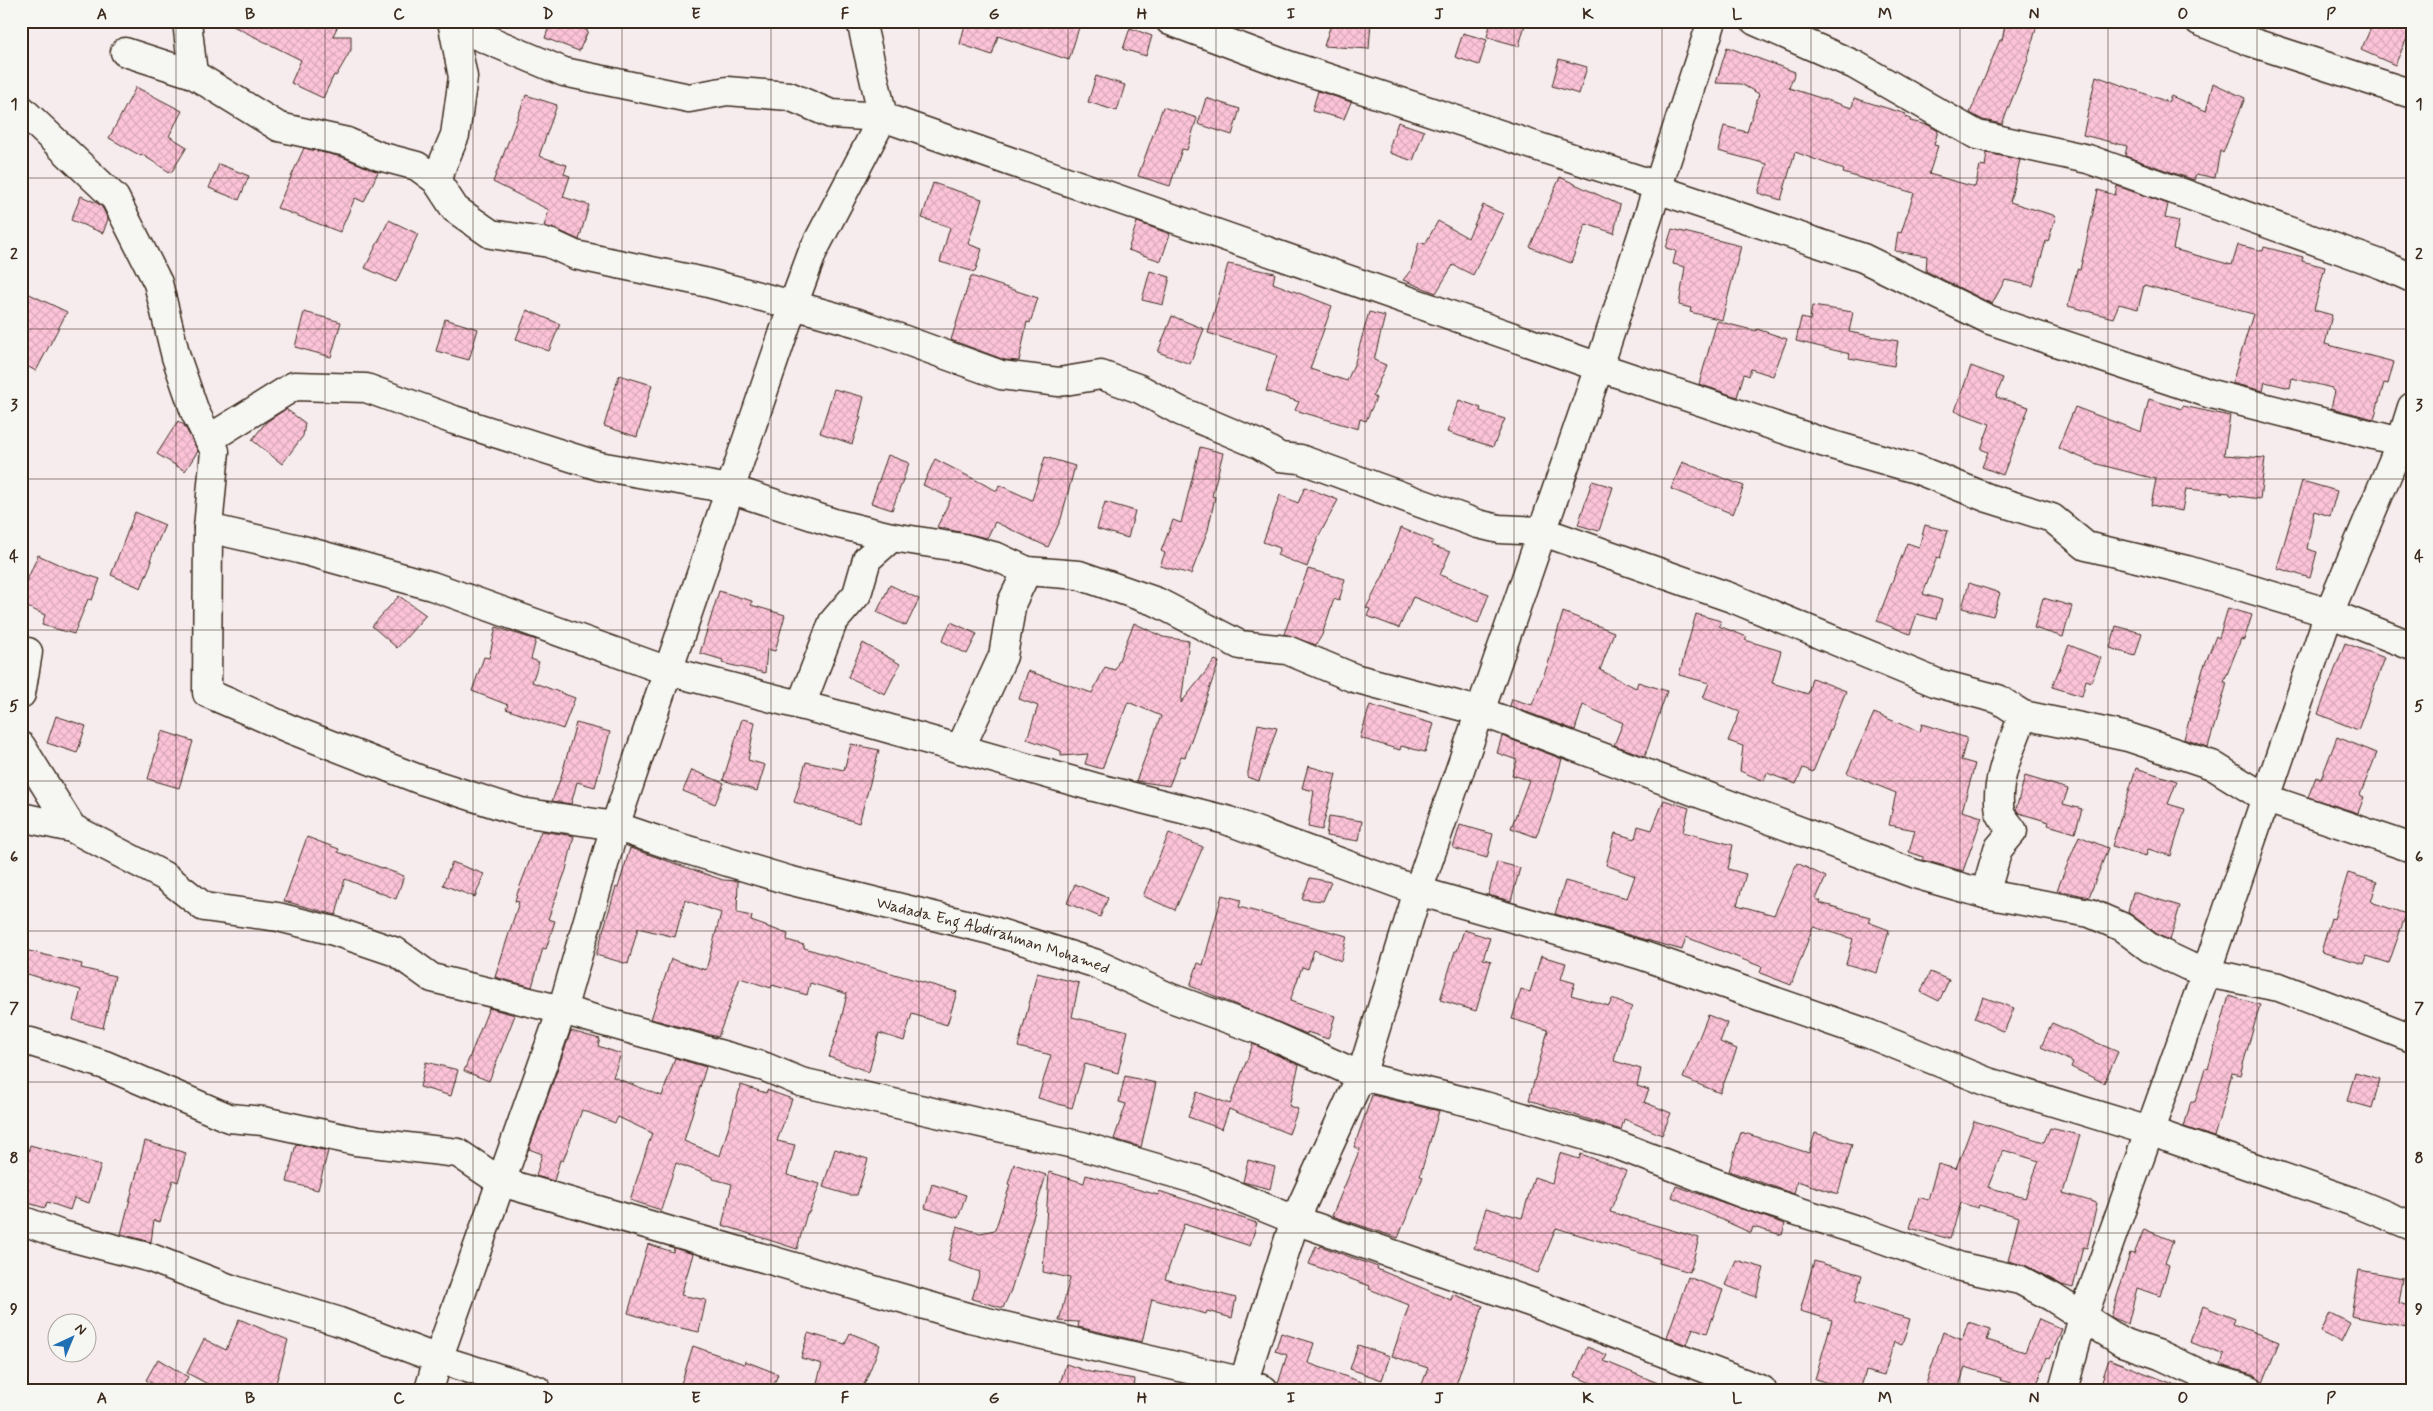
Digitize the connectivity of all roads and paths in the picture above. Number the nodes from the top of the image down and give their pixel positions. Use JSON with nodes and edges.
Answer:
{"nodes":[{"id":1,"x":187,"y":21,"type":"edge"},
{"id":2,"x":452,"y":21,"type":"edge"},
{"id":3,"x":456,"y":21,"type":"edge"},
{"id":4,"x":860,"y":21,"type":"edge"},
{"id":5,"x":1170,"y":21,"type":"edge"},
{"id":6,"x":1712,"y":21,"type":"edge"},
{"id":7,"x":1756,"y":21,"type":"edge"},
{"id":8,"x":2199,"y":21,"type":"edge"},
{"id":9,"x":125,"y":52,"type":"dead end"},
{"id":10,"x":193,"y":74,"type":"junction"},
{"id":11,"x":2412,"y":94,"type":"edge"},
{"id":12,"x":21,"y":109,"type":"edge"},
{"id":13,"x":883,"y":117,"type":"junction"},
{"id":14,"x":436,"y":180,"type":"junction"},
{"id":15,"x":1658,"y":186,"type":"junction"},
{"id":16,"x":2412,"y":278,"type":"edge"},
{"id":17,"x":793,"y":305,"type":"junction"},
{"id":18,"x":1599,"y":367,"type":"junction"},
{"id":19,"x":2412,"y":407,"type":"edge"},
{"id":20,"x":209,"y":439,"type":"junction"},
{"id":21,"x":2406,"y":445,"type":"edge"},
{"id":22,"x":730,"y":489,"type":"junction"},
{"id":23,"x":208,"y":528,"type":"junction"},
{"id":24,"x":1541,"y":531,"type":"junction"},
{"id":25,"x":892,"y":537,"type":"junction"},
{"id":26,"x":1027,"y":571,"type":"junction"},
{"id":27,"x":2329,"y":613,"type":"junction"},
{"id":28,"x":2412,"y":646,"type":"edge"},
{"id":29,"x":28,"y":652,"type":"dead end"},
{"id":30,"x":668,"y":671,"type":"junction"},
{"id":31,"x":21,"y":694,"type":"edge"},
{"id":32,"x":801,"y":705,"type":"junction"},
{"id":33,"x":1478,"y":711,"type":"junction"},
{"id":34,"x":2023,"y":714,"type":"junction"},
{"id":35,"x":21,"y":746,"type":"edge"},
{"id":36,"x":960,"y":749,"type":"junction"},
{"id":37,"x":2267,"y":800,"type":"junction"},
{"id":38,"x":21,"y":817,"type":"edge"},
{"id":39,"x":615,"y":826,"type":"junction"},
{"id":40,"x":72,"y":828,"type":"junction"},
{"id":41,"x":2412,"y":848,"type":"edge"},
{"id":42,"x":1418,"y":891,"type":"junction"},
{"id":43,"x":1986,"y":894,"type":"junction"},
{"id":44,"x":2206,"y":974,"type":"junction"},
{"id":45,"x":562,"y":1010,"type":"junction"},
{"id":46,"x":2412,"y":1038,"type":"edge"},
{"id":47,"x":21,"y":1042,"type":"edge"},
{"id":48,"x":1361,"y":1076,"type":"junction"},
{"id":49,"x":2149,"y":1131,"type":"junction"},
{"id":50,"x":501,"y":1182,"type":"junction"},
{"id":51,"x":21,"y":1220,"type":"edge"},
{"id":52,"x":1296,"y":1220,"type":"junction"},
{"id":53,"x":2412,"y":1226,"type":"edge"},
{"id":54,"x":2083,"y":1317,"type":"junction"},
{"id":55,"x":438,"y":1359,"type":"junction"},
{"id":56,"x":1249,"y":1387,"type":"edge"},
{"id":57,"x":429,"y":1390,"type":"edge"},
{"id":58,"x":537,"y":1390,"type":"edge"},
{"id":59,"x":1762,"y":1390,"type":"edge"},
{"id":60,"x":2063,"y":1390,"type":"edge"},
{"id":61,"x":2250,"y":1390,"type":"edge"}],
"edges":[{"from":1,"to":10,"type":"street"},
{"from":2,"to":14,"type":"street"},
{"from":3,"to":13,"type":"street"},
{"from":4,"to":13,"type":"street"},
{"from":5,"to":15,"type":"street"},
{"from":6,"to":15,"type":"street"},
{"from":7,"to":16,"type":"street"},
{"from":8,"to":11,"type":"street"},
{"from":9,"to":10,"type":"street"},
{"from":10,"to":14,"type":"street"},
{"from":12,"to":20,"type":"street"},
{"from":13,"to":17,"type":"street"},
{"from":13,"to":18,"type":"street"},
{"from":14,"to":17,"type":"street"},
{"from":15,"to":18,"type":"street"},
{"from":15,"to":21,"type":"street"},
{"from":17,"to":22,"type":"street"},
{"from":17,"to":24,"type":"street"},
{"from":18,"to":24,"type":"street"},
{"from":18,"to":27,"type":"street"},
{"from":19,"to":21,"type":"street"},
{"from":20,"to":22,"type":"street"},
{"from":20,"to":23,"type":"street"},
{"from":21,"to":27,"type":"street"},
{"from":22,"to":25,"type":"street"},
{"from":22,"to":30,"type":"street"},
{"from":23,"to":30,"type":"street"},
{"from":23,"to":39,"type":"street","name":"Wadada Eng Abdirahman Mohamed"},
{"from":24,"to":33,"type":"street"},
{"from":24,"to":34,"type":"street"},
{"from":25,"to":26,"type":"street"},
{"from":25,"to":32,"type":"street"},
{"from":26,"to":33,"type":"street"},
{"from":26,"to":36,"type":"street"},
{"from":27,"to":28,"type":"street"},
{"from":27,"to":37,"type":"street"},
{"from":29,"to":31,"type":"street"},
{"from":30,"to":32,"type":"street"},
{"from":30,"to":39,"type":"street"},
{"from":32,"to":36,"type":"street"},
{"from":33,"to":42,"type":"street"},
{"from":33,"to":43,"type":"street"},
{"from":34,"to":37,"type":"street"},
{"from":34,"to":43,"type":"street"},
{"from":35,"to":40,"type":"street"},
{"from":36,"to":42,"type":"street"},
{"from":37,"to":41,"type":"street"},
{"from":37,"to":44,"type":"street"},
{"from":38,"to":40,"type":"street"},
{"from":39,"to":45,"type":"street"},
{"from":39,"to":48,"type":"street","name":"Wadada Eng Abdirahman Mohamed"},
{"from":40,"to":45,"type":"street"},
{"from":42,"to":48,"type":"street"},
{"from":42,"to":49,"type":"street"},
{"from":43,"to":44,"type":"street"},
{"from":44,"to":46,"type":"street"},
{"from":44,"to":49,"type":"street"},
{"from":45,"to":50,"type":"street"},
{"from":45,"to":52,"type":"street"},
{"from":47,"to":50,"type":"street"},
{"from":48,"to":52,"type":"street"},
{"from":48,"to":54,"type":"street","name":"Wadada Eng Abdirahman Mohamed"},
{"from":49,"to":53,"type":"street"},
{"from":49,"to":54,"type":"street"},
{"from":50,"to":55,"type":"street"},
{"from":50,"to":56,"type":"street"},
{"from":51,"to":55,"type":"street"},
{"from":52,"to":56,"type":"street"},
{"from":52,"to":59,"type":"street"},
{"from":54,"to":60,"type":"street"},
{"from":54,"to":61,"type":"street","name":"Wadada Eng Abdirahman Mohamed"},
{"from":55,"to":57,"type":"street"},
{"from":55,"to":58,"type":"street"}]}
